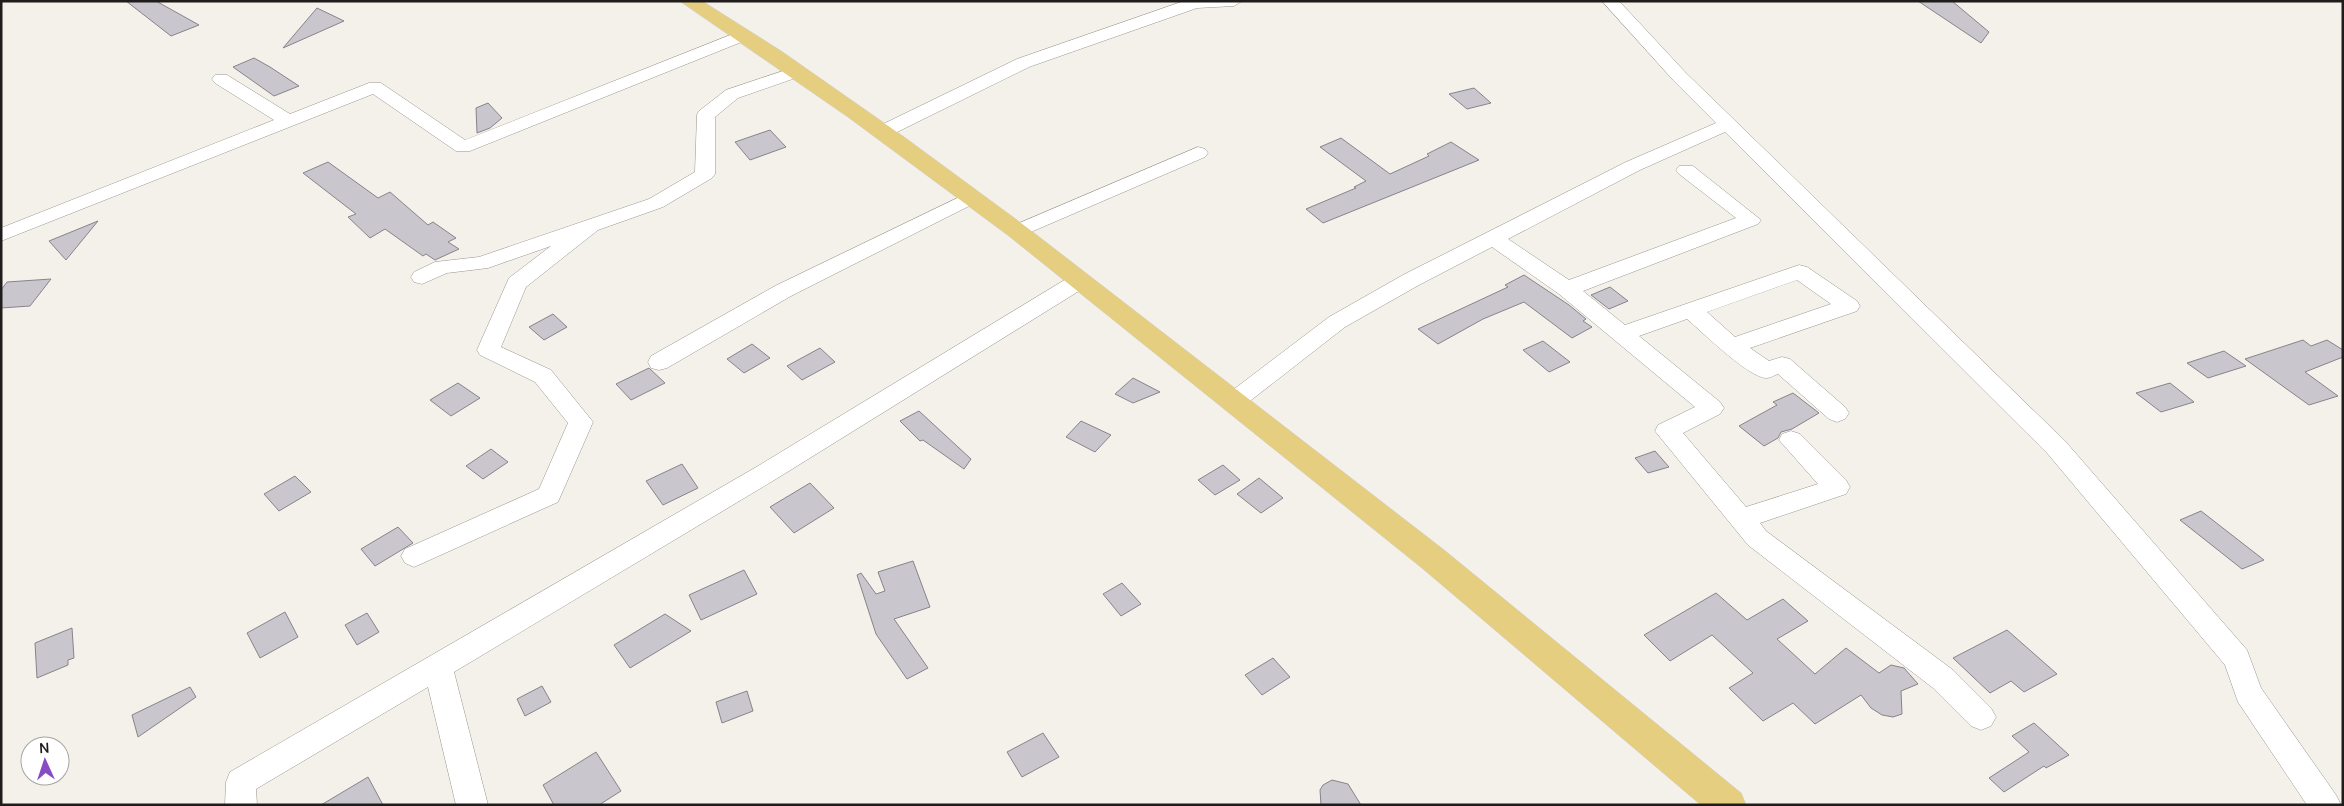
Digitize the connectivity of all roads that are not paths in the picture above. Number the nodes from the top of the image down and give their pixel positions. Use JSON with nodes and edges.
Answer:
{"nodes":[{"id":1,"x":689,"y":1,"type":"edge"},
{"id":2,"x":1234,"y":1,"type":"edge"},
{"id":3,"x":1610,"y":1,"type":"edge"},
{"id":4,"x":1194,"y":2,"type":"edge"},
{"id":5,"x":743,"y":34,"type":"junction"},
{"id":6,"x":798,"y":72,"type":"junction"},
{"id":7,"x":221,"y":79,"type":"dead end"},
{"id":8,"x":288,"y":121,"type":"junction"},
{"id":9,"x":1729,"y":124,"type":"junction"},
{"id":10,"x":882,"y":132,"type":"junction"},
{"id":11,"x":1198,"y":152,"type":"dead end"},
{"id":12,"x":1686,"y":170,"type":"dead end"},
{"id":13,"x":972,"y":197,"type":"junction"},
{"id":14,"x":594,"y":223,"type":"junction"},
{"id":15,"x":1017,"y":231,"type":"junction"},
{"id":16,"x":1,"y":236,"type":"edge"},
{"id":17,"x":1493,"y":238,"type":"junction"},
{"id":18,"x":422,"y":277,"type":"dead end"},
{"id":19,"x":1079,"y":281,"type":"junction"},
{"id":20,"x":1567,"y":289,"type":"junction"},
{"id":21,"x":1691,"y":310,"type":"junction"},
{"id":22,"x":1622,"y":334,"type":"junction"},
{"id":23,"x":1731,"y":346,"type":"junction"},
{"id":24,"x":659,"y":362,"type":"dead end"},
{"id":25,"x":1233,"y":402,"type":"junction"},
{"id":26,"x":1837,"y":413,"type":"dead end"},
{"id":27,"x":1790,"y":440,"type":"dead end"},
{"id":28,"x":1741,"y":519,"type":"junction"},
{"id":29,"x":414,"y":556,"type":"dead end"},
{"id":30,"x":438,"y":667,"type":"junction"},
{"id":31,"x":1981,"y":717,"type":"dead end"},
{"id":32,"x":241,"y":805,"type":"edge"},
{"id":33,"x":472,"y":805,"type":"edge"},
{"id":34,"x":1728,"y":805,"type":"edge"},
{"id":35,"x":2325,"y":805,"type":"edge"}],
"edges":[{"from":1,"to":5,"type":"main road"},
{"from":2,"to":4,"type":"street"},
{"from":3,"to":9,"type":"street"},
{"from":4,"to":10,"type":"street"},
{"from":5,"to":6,"type":"main road"},
{"from":5,"to":8,"type":"street"},
{"from":6,"to":10,"type":"main road"},
{"from":6,"to":14,"type":"street"},
{"from":7,"to":8,"type":"street"},
{"from":8,"to":16,"type":"street"},
{"from":9,"to":17,"type":"street"},
{"from":9,"to":35,"type":"street"},
{"from":10,"to":13,"type":"main road"},
{"from":11,"to":15,"type":"street"},
{"from":12,"to":20,"type":"street"},
{"from":13,"to":15,"type":"main road"},
{"from":13,"to":24,"type":"street"},
{"from":14,"to":18,"type":"street"},
{"from":14,"to":29,"type":"street"},
{"from":15,"to":19,"type":"main road"},
{"from":17,"to":20,"type":"street"},
{"from":17,"to":25,"type":"street"},
{"from":19,"to":25,"type":"main road"},
{"from":19,"to":30,"type":"street"},
{"from":20,"to":22,"type":"street"},
{"from":21,"to":22,"type":"street"},
{"from":21,"to":23,"type":"street"},
{"from":21,"to":23,"type":"street"},
{"from":22,"to":28,"type":"street"},
{"from":23,"to":26,"type":"street"},
{"from":25,"to":34,"type":"main road"},
{"from":27,"to":28,"type":"street"},
{"from":28,"to":31,"type":"street"},
{"from":30,"to":32,"type":"street"},
{"from":30,"to":33,"type":"street"}]}
